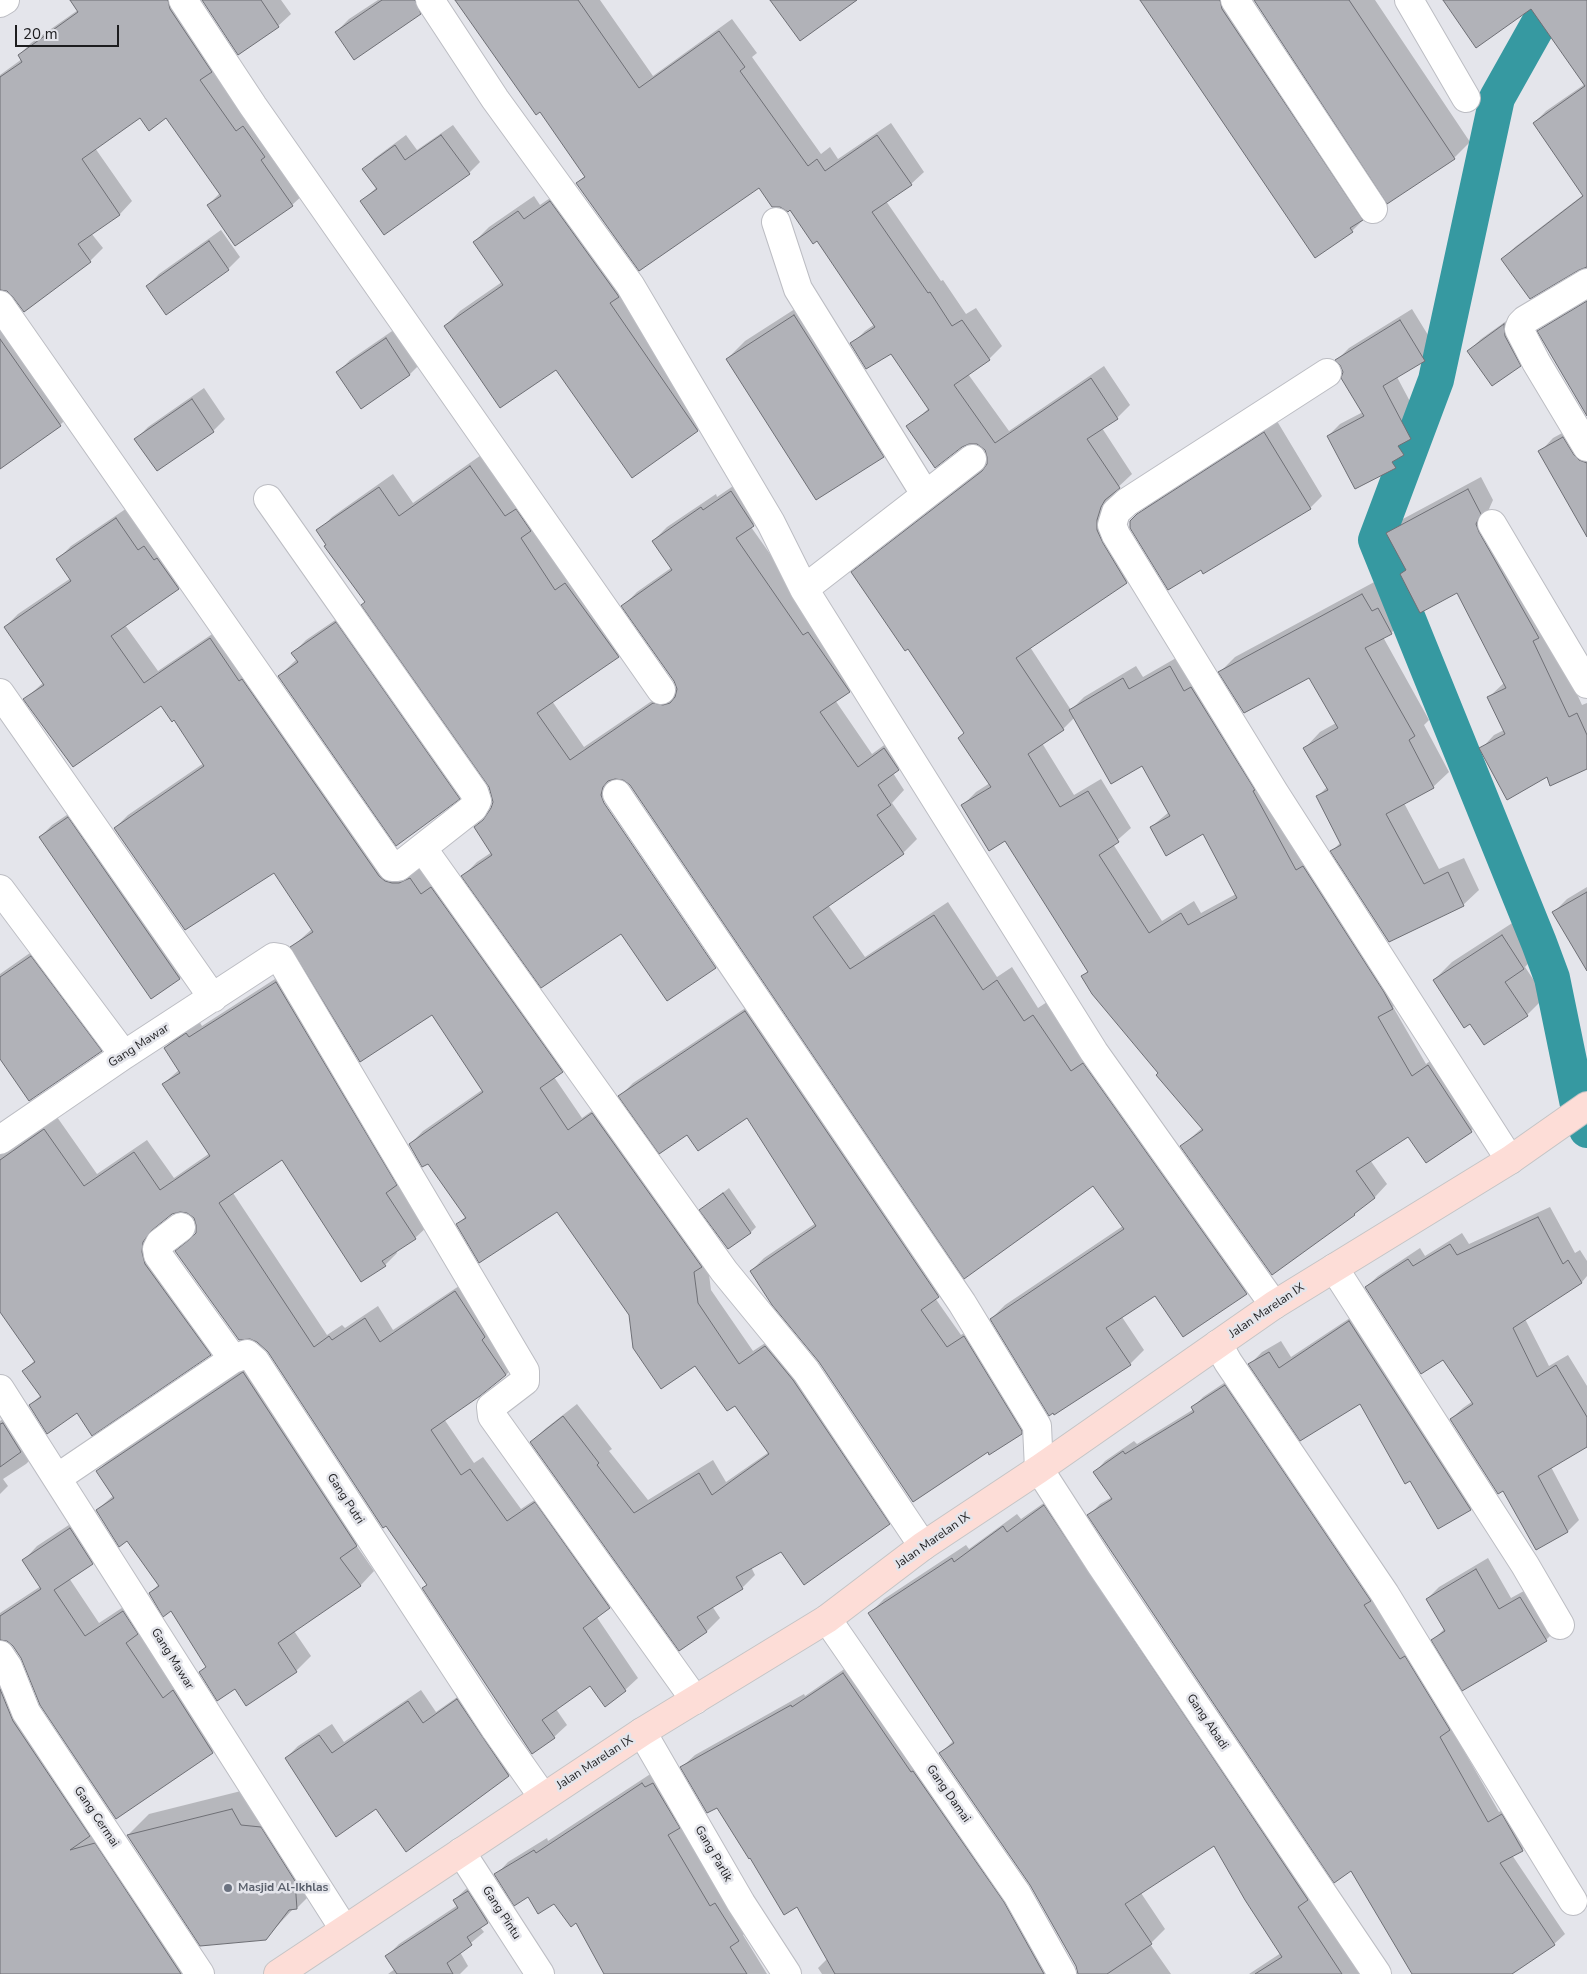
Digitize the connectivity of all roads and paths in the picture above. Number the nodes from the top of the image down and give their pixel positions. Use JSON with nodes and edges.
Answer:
{"nodes":[{"id":1,"x":5,"y":0,"type":"edge"},
{"id":2,"x":183,"y":0,"type":"edge"},
{"id":3,"x":430,"y":0,"type":"edge"},
{"id":4,"x":1236,"y":0,"type":"edge"},
{"id":5,"x":1409,"y":0,"type":"edge"},
{"id":6,"x":0,"y":3,"type":"edge"},
{"id":7,"x":1466,"y":98,"type":"dead end"},
{"id":8,"x":1373,"y":209,"type":"dead end"},
{"id":9,"x":776,"y":222,"type":"dead end"},
{"id":10,"x":1587,"y":283,"type":"edge"},
{"id":11,"x":0,"y":305,"type":"edge"},
{"id":12,"x":1327,"y":373,"type":"dead end"},
{"id":13,"x":1587,"y":447,"type":"edge"},
{"id":14,"x":972,"y":459,"type":"dead end"},
{"id":15,"x":925,"y":494,"type":"junction"},
{"id":16,"x":268,"y":499,"type":"dead end"},
{"id":17,"x":1492,"y":524,"type":"dead end"},
{"id":18,"x":804,"y":589,"type":"junction"},
{"id":19,"x":1587,"y":684,"type":"edge"},
{"id":20,"x":661,"y":690,"type":"dead end"},
{"id":21,"x":0,"y":693,"type":"edge"},
{"id":22,"x":617,"y":794,"type":"dead end"},
{"id":23,"x":423,"y":848,"type":"junction"},
{"id":24,"x":0,"y":889,"type":"edge"},
{"id":25,"x":213,"y":998,"type":"junction"},
{"id":26,"x":124,"y":1055,"type":"junction"},
{"id":27,"x":1587,"y":1106,"type":"edge"},
{"id":28,"x":0,"y":1140,"type":"edge"},
{"id":29,"x":1510,"y":1160,"type":"junction"},
{"id":30,"x":181,"y":1227,"type":"dead end"},
{"id":31,"x":1334,"y":1268,"type":"junction"},
{"id":32,"x":1274,"y":1305,"type":"junction"},
{"id":33,"x":1218,"y":1344,"type":"junction"},
{"id":34,"x":233,"y":1358,"type":"junction"},
{"id":35,"x":0,"y":1389,"type":"edge"},
{"id":36,"x":1039,"y":1469,"type":"junction"},
{"id":37,"x":57,"y":1478,"type":"junction"},
{"id":38,"x":923,"y":1546,"type":"junction"},
{"id":39,"x":827,"y":1619,"type":"junction"},
{"id":40,"x":1560,"y":1625,"type":"dead end"},
{"id":41,"x":0,"y":1654,"type":"edge"},
{"id":42,"x":695,"y":1700,"type":"junction"},
{"id":43,"x":642,"y":1732,"type":"junction"},
{"id":44,"x":543,"y":1797,"type":"junction"},
{"id":45,"x":462,"y":1852,"type":"junction"},
{"id":46,"x":1573,"y":1901,"type":"dead end"},
{"id":47,"x":344,"y":1929,"type":"junction"},
{"id":48,"x":200,"y":1974,"type":"edge"},
{"id":49,"x":278,"y":1974,"type":"edge"},
{"id":50,"x":540,"y":1974,"type":"edge"},
{"id":51,"x":787,"y":1974,"type":"edge"},
{"id":52,"x":1062,"y":1974,"type":"edge"},
{"id":53,"x":1377,"y":1974,"type":"edge"}],
"edges":[{"from":1,"to":6,"type":"street"},
{"from":2,"to":20,"type":"street"},
{"from":3,"to":18,"type":"street"},
{"from":4,"to":8,"type":"street"},
{"from":5,"to":7,"type":"street"},
{"from":9,"to":15,"type":"street"},
{"from":10,"to":13,"type":"street"},
{"from":11,"to":23,"type":"street"},
{"from":12,"to":29,"type":"street"},
{"from":14,"to":15,"type":"street"},
{"from":15,"to":18,"type":"street"},
{"from":16,"to":23,"type":"street"},
{"from":17,"to":19,"type":"street"},
{"from":18,"to":32,"type":"street"},
{"from":21,"to":25,"type":"street"},
{"from":22,"to":36,"type":"street"},
{"from":23,"to":38,"type":"street"},
{"from":24,"to":26,"type":"street"},
{"from":25,"to":26,"type":"street","name":"Gang Mawar"},
{"from":25,"to":42,"type":"street","name":"Gang Mawar"},
{"from":26,"to":28,"type":"street","name":"Gang Mawar"},
{"from":27,"to":29,"type":"main road","name":"Jalan Marelan IX"},
{"from":29,"to":31,"type":"main road","name":"Jalan Marelan IX"},
{"from":30,"to":34,"type":"street"},
{"from":31,"to":32,"type":"main road","name":"Jalan Marelan IX"},
{"from":31,"to":40,"type":"street"},
{"from":32,"to":33,"type":"main road","name":"Jalan Marelan IX"},
{"from":33,"to":36,"type":"main road","name":"Jalan Marelan IX"},
{"from":33,"to":46,"type":"street"},
{"from":34,"to":37,"type":"street"},
{"from":34,"to":44,"type":"street","name":"Gang Putri"},
{"from":35,"to":37,"type":"street","name":"Gang Mawar"},
{"from":36,"to":38,"type":"main road","name":"Jalan Marelan IX"},
{"from":36,"to":53,"type":"street","name":"Gang Abadi"},
{"from":37,"to":47,"type":"street","name":"Gang Mawar"},
{"from":38,"to":39,"type":"main road","name":"Jalan Marelan IX"},
{"from":39,"to":42,"type":"main road","name":"Jalan Marelan IX"},
{"from":39,"to":52,"type":"street","name":"Gang Damai"},
{"from":41,"to":48,"type":"street","name":"Gang Cermai"},
{"from":42,"to":43,"type":"main road","name":"Jalan Marelan IX"},
{"from":43,"to":44,"type":"main road","name":"Jalan Marelan IX"},
{"from":43,"to":51,"type":"street","name":"Gang Parlik"},
{"from":44,"to":45,"type":"main road","name":"Jalan Marelan IX"},
{"from":45,"to":47,"type":"main road","name":"Jalan Marelan IX"},
{"from":45,"to":50,"type":"street","name":"Gang Pintu"},
{"from":47,"to":49,"type":"main road","name":"Jalan Marelan IX"}]}
